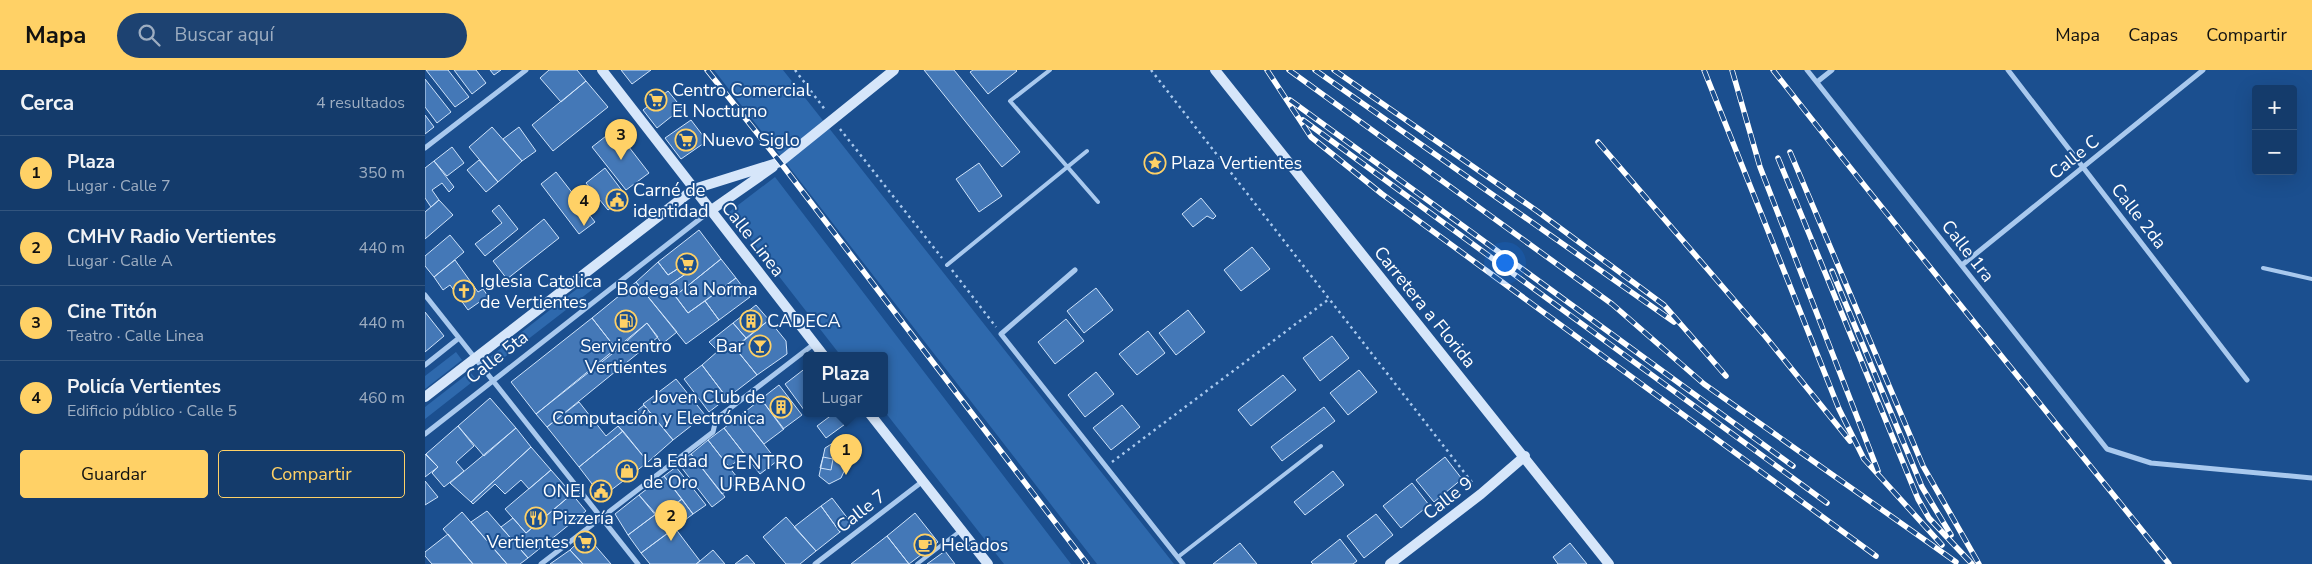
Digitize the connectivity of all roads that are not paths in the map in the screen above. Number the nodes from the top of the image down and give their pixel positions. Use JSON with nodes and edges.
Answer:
{"nodes":[{"id":1,"x":526,"y":70,"type":"edge"},
{"id":2,"x":602,"y":70,"type":"edge"},
{"id":3,"x":894,"y":70,"type":"edge"},
{"id":4,"x":1215,"y":70,"type":"edge"},
{"id":5,"x":1807,"y":70,"type":"edge"},
{"id":6,"x":1832,"y":70,"type":"edge"},
{"id":7,"x":2008,"y":70,"type":"edge"},
{"id":8,"x":2201,"y":70,"type":"edge"},
{"id":9,"x":1047,"y":71,"type":"edge"},
{"id":10,"x":1817,"y":82,"type":"junction"},
{"id":11,"x":425,"y":148,"type":"edge"},
{"id":12,"x":1087,"y":151,"type":"dead end"},
{"id":13,"x":780,"y":162,"type":"junction"},
{"id":14,"x":1067,"y":167,"type":"junction"},
{"id":15,"x":2083,"y":167,"type":"junction"},
{"id":16,"x":694,"y":189,"type":"junction"},
{"id":17,"x":1099,"y":202,"type":"dead end"},
{"id":18,"x":711,"y":211,"type":"junction"},
{"id":19,"x":947,"y":265,"type":"road end"},
{"id":20,"x":1962,"y":266,"type":"junction"},
{"id":21,"x":2263,"y":268,"type":"dead end"},
{"id":22,"x":1075,"y":270,"type":"dead end"},
{"id":23,"x":2312,"y":279,"type":"edge"},
{"id":24,"x":425,"y":294,"type":"edge"},
{"id":25,"x":459,"y":338,"type":"junction"},
{"id":26,"x":815,"y":344,"type":"junction"},
{"id":27,"x":804,"y":352,"type":"edge"},
{"id":28,"x":822,"y":352,"type":"edge"},
{"id":29,"x":803,"y":353,"type":"edge"},
{"id":30,"x":475,"y":358,"type":"junction"},
{"id":31,"x":425,"y":365,"type":"edge"},
{"id":32,"x":2247,"y":380,"type":"dead end"},
{"id":33,"x":493,"y":381,"type":"junction"},
{"id":34,"x":425,"y":397,"type":"edge"},
{"id":35,"x":872,"y":417,"type":"edge"},
{"id":36,"x":425,"y":434,"type":"edge"},
{"id":37,"x":1321,"y":446,"type":"dead end"},
{"id":38,"x":1525,"y":456,"type":"junction"},
{"id":39,"x":2312,"y":478,"type":"edge"},
{"id":40,"x":924,"y":480,"type":"junction"},
{"id":41,"x":602,"y":517,"type":"junction"},
{"id":42,"x":962,"y":530,"type":"junction"},
{"id":43,"x":1178,"y":557,"type":"junction"},
{"id":44,"x":541,"y":564,"type":"edge"},
{"id":45,"x":638,"y":564,"type":"edge"},
{"id":46,"x":815,"y":564,"type":"edge"},
{"id":47,"x":917,"y":564,"type":"edge"},
{"id":48,"x":988,"y":564,"type":"edge"},
{"id":49,"x":1183,"y":564,"type":"edge"},
{"id":50,"x":1390,"y":564,"type":"edge"},
{"id":51,"x":1609,"y":564,"type":"edge"}],
"edges":[{"from":1,"to":11,"type":"street"},
{"from":2,"to":16,"type":"main road","name":"Calle Linea"},
{"from":3,"to":13,"type":"main road","name":"Calle 5ta"},
{"from":4,"to":38,"type":"main road","name":"Carretera a Florida"},
{"from":5,"to":10,"type":"street","name":"Calle 1ra"},
{"from":6,"to":10,"type":"street"},
{"from":7,"to":15,"type":"street","name":"Calle 2da"},
{"from":8,"to":15,"type":"street","name":"Calle C"},
{"from":9,"to":14,"type":"lane"},
{"from":10,"to":20,"type":"street","name":"Calle 1ra"},
{"from":12,"to":14,"type":"lane"},
{"from":13,"to":16,"type":"main road"},
{"from":13,"to":18,"type":"main road","name":"Calle 5ta"},
{"from":14,"to":17,"type":"lane"},
{"from":14,"to":19,"type":"lane"},
{"from":15,"to":20,"type":"street","name":"Calle C"},
{"from":15,"to":32,"type":"street","name":"Calle 2da"},
{"from":16,"to":18,"type":"main road","name":"Calle Linea"},
{"from":16,"to":30,"type":"main road"},
{"from":18,"to":26,"type":"main road","name":"Calle Linea"},
{"from":18,"to":33,"type":"street","name":"Calle 5ta"},
{"from":20,"to":39,"type":"street","name":"Calle 1ra"},
{"from":21,"to":23,"type":"lane"},
{"from":22,"to":43,"type":"street"},
{"from":24,"to":25,"type":"street"},
{"from":25,"to":30,"type":"street"},
{"from":25,"to":31,"type":"street"},
{"from":26,"to":27,"type":"street"},
{"from":26,"to":28,"type":"main road","name":"Calle Linea"},
{"from":29,"to":41,"type":"street"},
{"from":30,"to":33,"type":"street"},
{"from":30,"to":34,"type":"main road"},
{"from":33,"to":36,"type":"street","name":"Calle 5ta"},
{"from":33,"to":41,"type":"street"},
{"from":35,"to":40,"type":"main road"},
{"from":37,"to":43,"type":"lane"},
{"from":38,"to":50,"type":"main road","name":"Calle 9"},
{"from":38,"to":51,"type":"main road","name":"Carretera a Florida"},
{"from":40,"to":42,"type":"main road"},
{"from":40,"to":46,"type":"street","name":"Calle 7"},
{"from":41,"to":44,"type":"street"},
{"from":41,"to":45,"type":"street"},
{"from":42,"to":47,"type":"lane"},
{"from":42,"to":48,"type":"main road"},
{"from":43,"to":49,"type":"street"}]}
